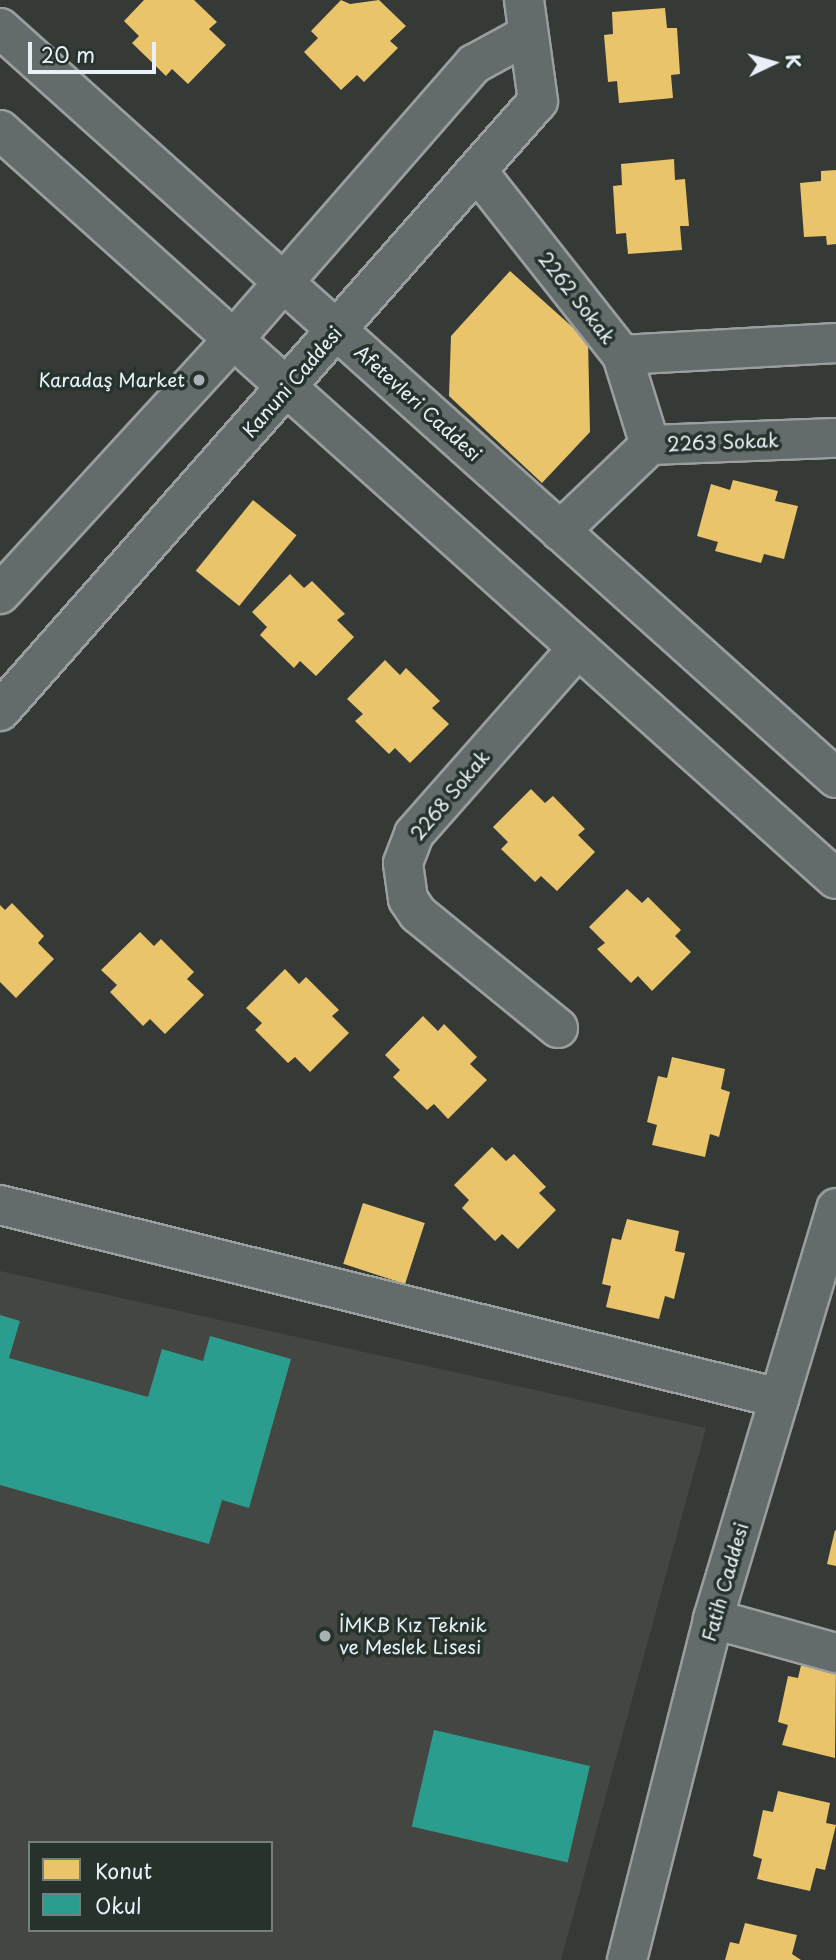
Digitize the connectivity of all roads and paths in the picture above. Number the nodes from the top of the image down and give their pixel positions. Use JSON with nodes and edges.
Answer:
{"nodes":[{"id":1,"x":525,"y":18,"type":"edge"},
{"id":2,"x":0,"y":28,"type":"edge"},
{"id":3,"x":0,"y":130,"type":"edge"},
{"id":4,"x":477,"y":171,"type":"junction"},
{"id":5,"x":284,"y":282,"type":"junction"},
{"id":6,"x":336,"y":330,"type":"junction"},
{"id":7,"x":234,"y":339,"type":"junction"},
{"id":8,"x":836,"y":343,"type":"edge"},
{"id":9,"x":622,"y":355,"type":"junction"},
{"id":10,"x":288,"y":388,"type":"junction"},
{"id":11,"x":836,"y":438,"type":"edge"},
{"id":12,"x":650,"y":444,"type":"junction"},
{"id":13,"x":560,"y":531,"type":"junction"},
{"id":14,"x":0,"y":594,"type":"edge"},
{"id":15,"x":578,"y":649,"type":"junction"},
{"id":16,"x":0,"y":711,"type":"edge"},
{"id":17,"x":836,"y":778,"type":"edge"},
{"id":18,"x":836,"y":879,"type":"edge"},
{"id":19,"x":558,"y":1028,"type":"dead end"},
{"id":20,"x":0,"y":1205,"type":"edge"},
{"id":21,"x":836,"y":1208,"type":"edge"},
{"id":22,"x":779,"y":1398,"type":"junction"},
{"id":23,"x":713,"y":1619,"type":"junction"},
{"id":24,"x":836,"y":1653,"type":"edge"},
{"id":25,"x":627,"y":1960,"type":"edge"}],
"edges":[{"from":1,"to":4,"type":"street","name":"Kanuni Caddesi"},
{"from":1,"to":5,"type":"street","name":"Kanuni Caddesi"},
{"from":2,"to":5,"type":"street","name":"Afetevleri Caddesi"},
{"from":3,"to":7,"type":"street"},
{"from":4,"to":6,"type":"street","name":"Kanuni Caddesi"},
{"from":4,"to":9,"type":"street","name":"2262 Sokak"},
{"from":5,"to":6,"type":"street","name":"Afetevleri Caddesi"},
{"from":5,"to":7,"type":"street","name":"Kanuni Caddesi"},
{"from":6,"to":10,"type":"street","name":"Kanuni Caddesi"},
{"from":6,"to":13,"type":"street","name":"Afetevleri Caddesi"},
{"from":7,"to":10,"type":"street"},
{"from":7,"to":14,"type":"street","name":"Kanuni Caddesi"},
{"from":8,"to":9,"type":"street","name":"2262 Sokak"},
{"from":9,"to":12,"type":"street"},
{"from":10,"to":15,"type":"street"},
{"from":10,"to":16,"type":"street","name":"Kanuni Caddesi"},
{"from":11,"to":12,"type":"street","name":"2263 Sokak"},
{"from":12,"to":13,"type":"street","name":"2263 Sokak"},
{"from":13,"to":17,"type":"street","name":"Afetevleri Caddesi"},
{"from":15,"to":18,"type":"street"},
{"from":15,"to":19,"type":"street","name":"2268 Sokak"},
{"from":20,"to":22,"type":"street"},
{"from":21,"to":22,"type":"street","name":"Fatih Caddesi"},
{"from":22,"to":23,"type":"street","name":"Fatih Caddesi"},
{"from":23,"to":24,"type":"street"},
{"from":23,"to":25,"type":"street","name":"Fatih Caddesi"}]}
